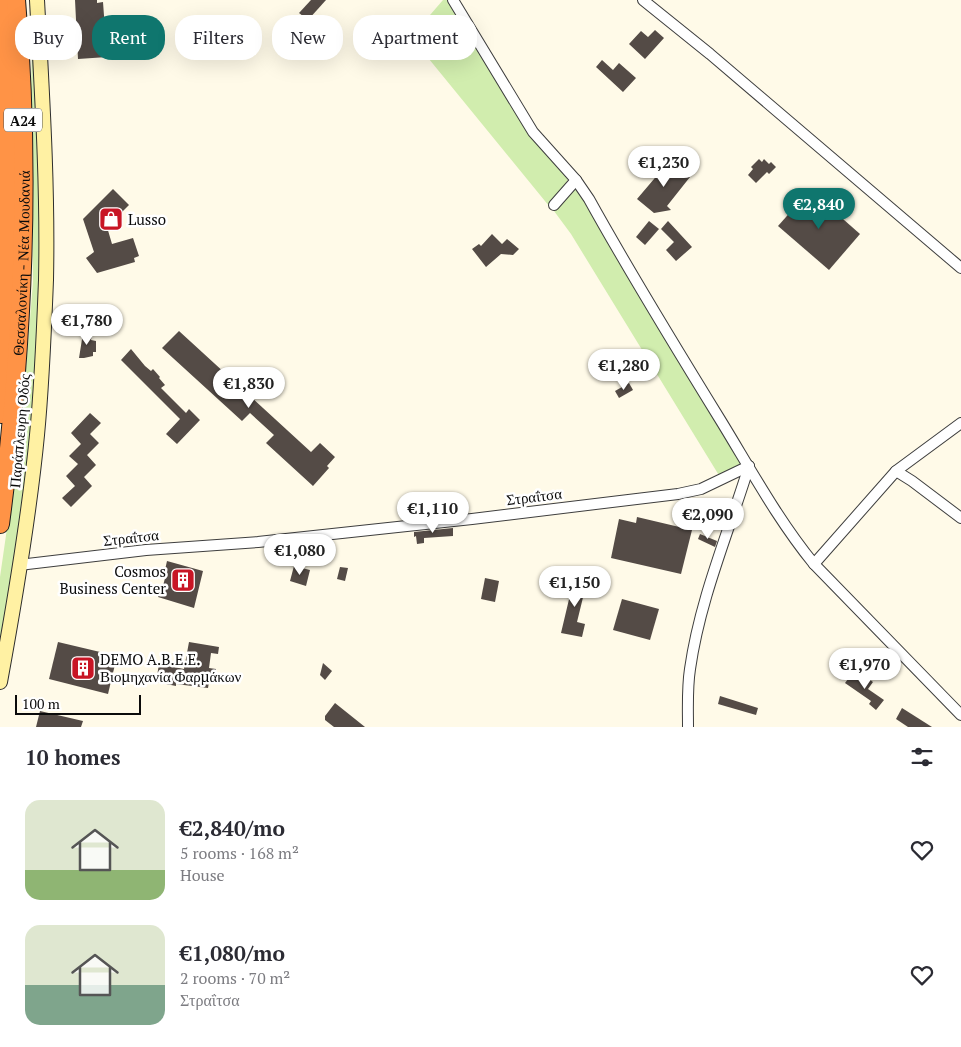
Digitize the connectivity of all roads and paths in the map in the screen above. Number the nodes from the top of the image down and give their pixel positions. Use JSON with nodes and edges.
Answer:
{"nodes":[{"id":1,"x":2,"y":0,"type":"edge"},
{"id":2,"x":16,"y":0,"type":"edge"},
{"id":3,"x":24,"y":0,"type":"edge"},
{"id":4,"x":37,"y":0,"type":"edge"},
{"id":5,"x":453,"y":0,"type":"edge"},
{"id":6,"x":643,"y":0,"type":"edge"},
{"id":7,"x":22,"y":73,"type":"junction"},
{"id":8,"x":576,"y":180,"type":"junction"},
{"id":9,"x":554,"y":205,"type":"dead end"},
{"id":10,"x":961,"y":268,"type":"edge"},
{"id":11,"x":961,"y":424,"type":"edge"},
{"id":12,"x":0,"y":437,"type":"edge"},
{"id":13,"x":749,"y":466,"type":"junction"},
{"id":14,"x":896,"y":471,"type":"junction"},
{"id":15,"x":961,"y":518,"type":"edge"},
{"id":16,"x":0,"y":524,"type":"edge"},
{"id":17,"x":814,"y":564,"type":"junction"},
{"id":18,"x":19,"y":565,"type":"junction"},
{"id":19,"x":0,"y":682,"type":"edge"},
{"id":20,"x":961,"y":716,"type":"edge"},
{"id":21,"x":688,"y":727,"type":"edge"}],
"edges":[{"from":1,"to":12,"type":"highway","name":"Θεσσαλονίκη - Νέα Μουδανιά","number":"Α24"},
{"from":2,"to":7,"type":"highway","name":"Θεσσαλονίκη - Νέα Μουδανιά","number":"Α24"},
{"from":3,"to":7,"type":"highway"},
{"from":4,"to":18,"type":"street","name":"Παράπλευρη Οδός"},
{"from":5,"to":8,"type":"street"},
{"from":6,"to":10,"type":"street"},
{"from":7,"to":16,"type":"highway","name":"Θεσσαλονίκη - Νέα Μουδανιά","number":"Α24"},
{"from":8,"to":9,"type":"street"},
{"from":8,"to":13,"type":"street"},
{"from":11,"to":14,"type":"street"},
{"from":13,"to":17,"type":"street"},
{"from":13,"to":18,"type":"street","name":"Στραΐτσα"},
{"from":13,"to":21,"type":"street"},
{"from":14,"to":15,"type":"street"},
{"from":14,"to":17,"type":"street"},
{"from":17,"to":20,"type":"street"},
{"from":18,"to":19,"type":"street","name":"Παράπλευρη Οδός"}]}
